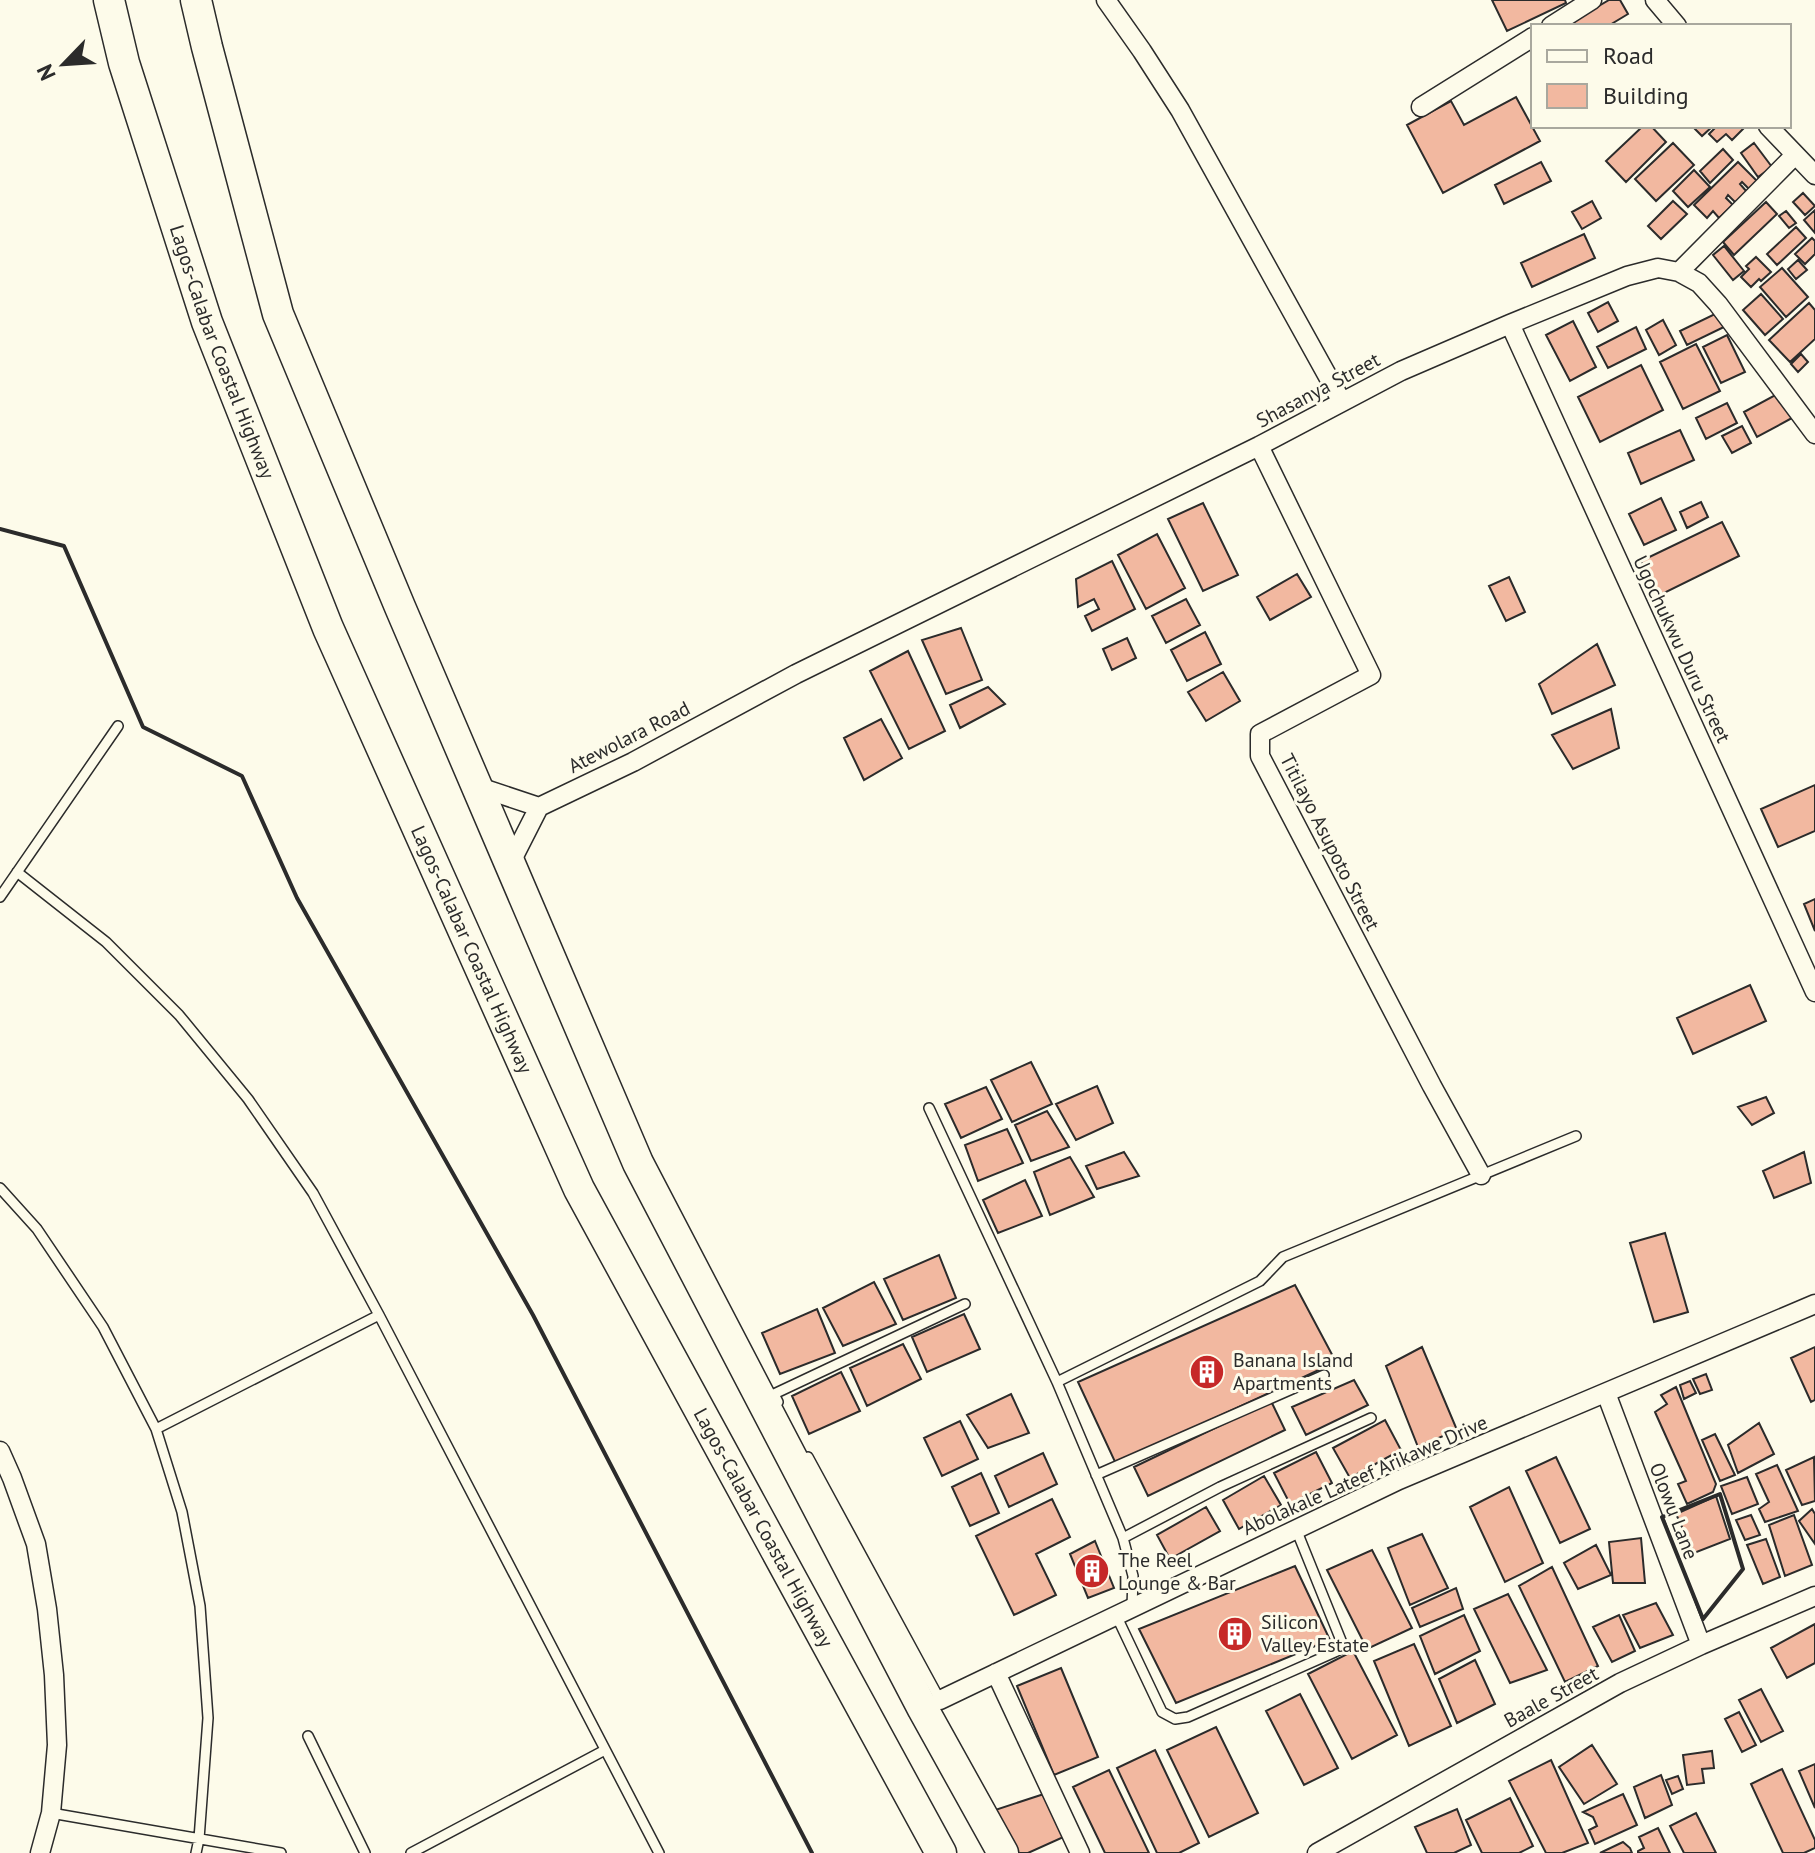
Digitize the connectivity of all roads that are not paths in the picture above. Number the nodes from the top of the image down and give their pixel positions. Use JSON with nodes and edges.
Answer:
{"nodes":[{"id":1,"x":109,"y":0,"type":"edge"},
{"id":2,"x":196,"y":0,"type":"edge"},
{"id":3,"x":1106,"y":0,"type":"edge"},
{"id":4,"x":1592,"y":0,"type":"edge"},
{"id":5,"x":1655,"y":0,"type":"edge"},
{"id":6,"x":1554,"y":24,"type":"edge"},
{"id":7,"x":1675,"y":24,"type":"edge"},
{"id":8,"x":1531,"y":38,"type":"edge"},
{"id":9,"x":1421,"y":107,"type":"dead end"},
{"id":10,"x":1770,"y":128,"type":"edge"},
{"id":11,"x":1795,"y":155,"type":"junction"},
{"id":12,"x":1815,"y":175,"type":"edge"},
{"id":13,"x":1679,"y":272,"type":"junction"},
{"id":14,"x":1510,"y":324,"type":"junction"},
{"id":15,"x":1342,"y":402,"type":"junction"},
{"id":16,"x":1815,"y":434,"type":"edge"},
{"id":17,"x":1259,"y":446,"type":"junction"},
{"id":18,"x":796,"y":674,"type":"joint"},
{"id":19,"x":118,"y":726,"type":"dead end"},
{"id":20,"x":476,"y":786,"type":"junction"},
{"id":21,"x":539,"y":807,"type":"junction"},
{"id":22,"x":510,"y":864,"type":"junction"},
{"id":23,"x":17,"y":872,"type":"junction"},
{"id":24,"x":0,"y":897,"type":"edge"},
{"id":25,"x":1815,"y":992,"type":"edge"},
{"id":26,"x":929,"y":1108,"type":"dead end"},
{"id":27,"x":1576,"y":1136,"type":"dead end"},
{"id":28,"x":1481,"y":1175,"type":"junction"},
{"id":29,"x":0,"y":1188,"type":"edge"},
{"id":30,"x":965,"y":1304,"type":"dead end"},
{"id":31,"x":1815,"y":1304,"type":"edge"},
{"id":32,"x":379,"y":1315,"type":"junction"},
{"id":33,"x":1324,"y":1375,"type":"dead end"},
{"id":34,"x":1057,"y":1382,"type":"junction"},
{"id":35,"x":1606,"y":1393,"type":"junction"},
{"id":36,"x":781,"y":1407,"type":"dead end"},
{"id":37,"x":1371,"y":1418,"type":"dead end"},
{"id":38,"x":156,"y":1429,"type":"junction"},
{"id":39,"x":804,"y":1449,"type":"dead end"},
{"id":40,"x":0,"y":1451,"type":"edge"},
{"id":41,"x":1096,"y":1475,"type":"junction"},
{"id":42,"x":1296,"y":1529,"type":"junction"},
{"id":43,"x":1123,"y":1538,"type":"junction"},
{"id":44,"x":1815,"y":1596,"type":"edge"},
{"id":45,"x":1124,"y":1612,"type":"junction"},
{"id":46,"x":1701,"y":1645,"type":"junction"},
{"id":47,"x":996,"y":1673,"type":"junction"},
{"id":48,"x":940,"y":1700,"type":"joint"},
{"id":49,"x":308,"y":1736,"type":"dead end"},
{"id":50,"x":605,"y":1750,"type":"junction"},
{"id":51,"x":51,"y":1813,"type":"junction"},
{"id":52,"x":199,"y":1839,"type":"junction"},
{"id":53,"x":40,"y":1853,"type":"edge"},
{"id":54,"x":196,"y":1853,"type":"edge"},
{"id":55,"x":281,"y":1853,"type":"edge"},
{"id":56,"x":365,"y":1853,"type":"edge"},
{"id":57,"x":411,"y":1853,"type":"edge"},
{"id":58,"x":659,"y":1853,"type":"edge"},
{"id":59,"x":941,"y":1853,"type":"edge"},
{"id":60,"x":1003,"y":1853,"type":"edge"},
{"id":61,"x":1080,"y":1853,"type":"edge"},
{"id":62,"x":1317,"y":1853,"type":"edge"}],
"edges":[{"from":1,"to":59,"type":"highway","name":"Lagos-Calabar Coastal Highway"},
{"from":2,"to":20,"type":"highway"},
{"from":3,"to":15,"type":"street"},
{"from":4,"to":6,"type":"street"},
{"from":5,"to":7,"type":"street"},
{"from":8,"to":9,"type":"street"},
{"from":10,"to":11,"type":"street"},
{"from":11,"to":12,"type":"street"},
{"from":11,"to":13,"type":"street"},
{"from":13,"to":14,"type":"street","name":"Shasanya Street"},
{"from":13,"to":16,"type":"street"},
{"from":14,"to":15,"type":"street","name":"Shasanya Street"},
{"from":14,"to":25,"type":"street","name":"Ugochukwu Duru Street"},
{"from":15,"to":17,"type":"street","name":"Shasanya Street"},
{"from":17,"to":18,"type":"street","name":"Shasanya Street"},
{"from":17,"to":28,"type":"street","name":"Titilayo Asupoto Street"},
{"from":18,"to":21,"type":"street","name":"Atewolara Road"},
{"from":19,"to":23,"type":"lane"},
{"from":20,"to":21,"type":"street"},
{"from":20,"to":22,"type":"highway"},
{"from":21,"to":22,"type":"street"},
{"from":22,"to":60,"type":"highway"},
{"from":23,"to":24,"type":"lane"},
{"from":23,"to":32,"type":"lane"},
{"from":26,"to":34,"type":"lane"},
{"from":27,"to":28,"type":"lane"},
{"from":28,"to":34,"type":"lane"},
{"from":29,"to":38,"type":"lane"},
{"from":30,"to":36,"type":"lane"},
{"from":31,"to":35,"type":"street","name":"Abolakale Lateef Arikawe Drive"},
{"from":32,"to":38,"type":"lane"},
{"from":32,"to":50,"type":"lane"},
{"from":33,"to":41,"type":"lane"},
{"from":34,"to":41,"type":"lane"},
{"from":35,"to":42,"type":"street","name":"Abolakale Lateef Arikawe Drive"},
{"from":35,"to":46,"type":"street","name":"Olowu Lane"},
{"from":37,"to":43,"type":"lane"},
{"from":38,"to":52,"type":"lane"},
{"from":39,"to":48,"type":"lane"},
{"from":40,"to":51,"type":"street"},
{"from":41,"to":43,"type":"lane"},
{"from":42,"to":45,"type":"street","name":"Abolakale Lateef Arikawe Drive"},
{"from":42,"to":45,"type":"lane"},
{"from":43,"to":45,"type":"lane"},
{"from":44,"to":46,"type":"street","name":"Baale Street"},
{"from":45,"to":47,"type":"street","name":"Abolakale Lateef Arikawe Drive"},
{"from":46,"to":62,"type":"street","name":"Baale Street"},
{"from":47,"to":48,"type":"street","name":"Abolakale Lateef Arikawe Drive"},
{"from":47,"to":61,"type":"street"},
{"from":49,"to":56,"type":"lane"},
{"from":50,"to":57,"type":"lane"},
{"from":50,"to":58,"type":"lane"},
{"from":51,"to":52,"type":"lane"},
{"from":51,"to":53,"type":"street"},
{"from":52,"to":54,"type":"lane"},
{"from":52,"to":55,"type":"lane"}]}
